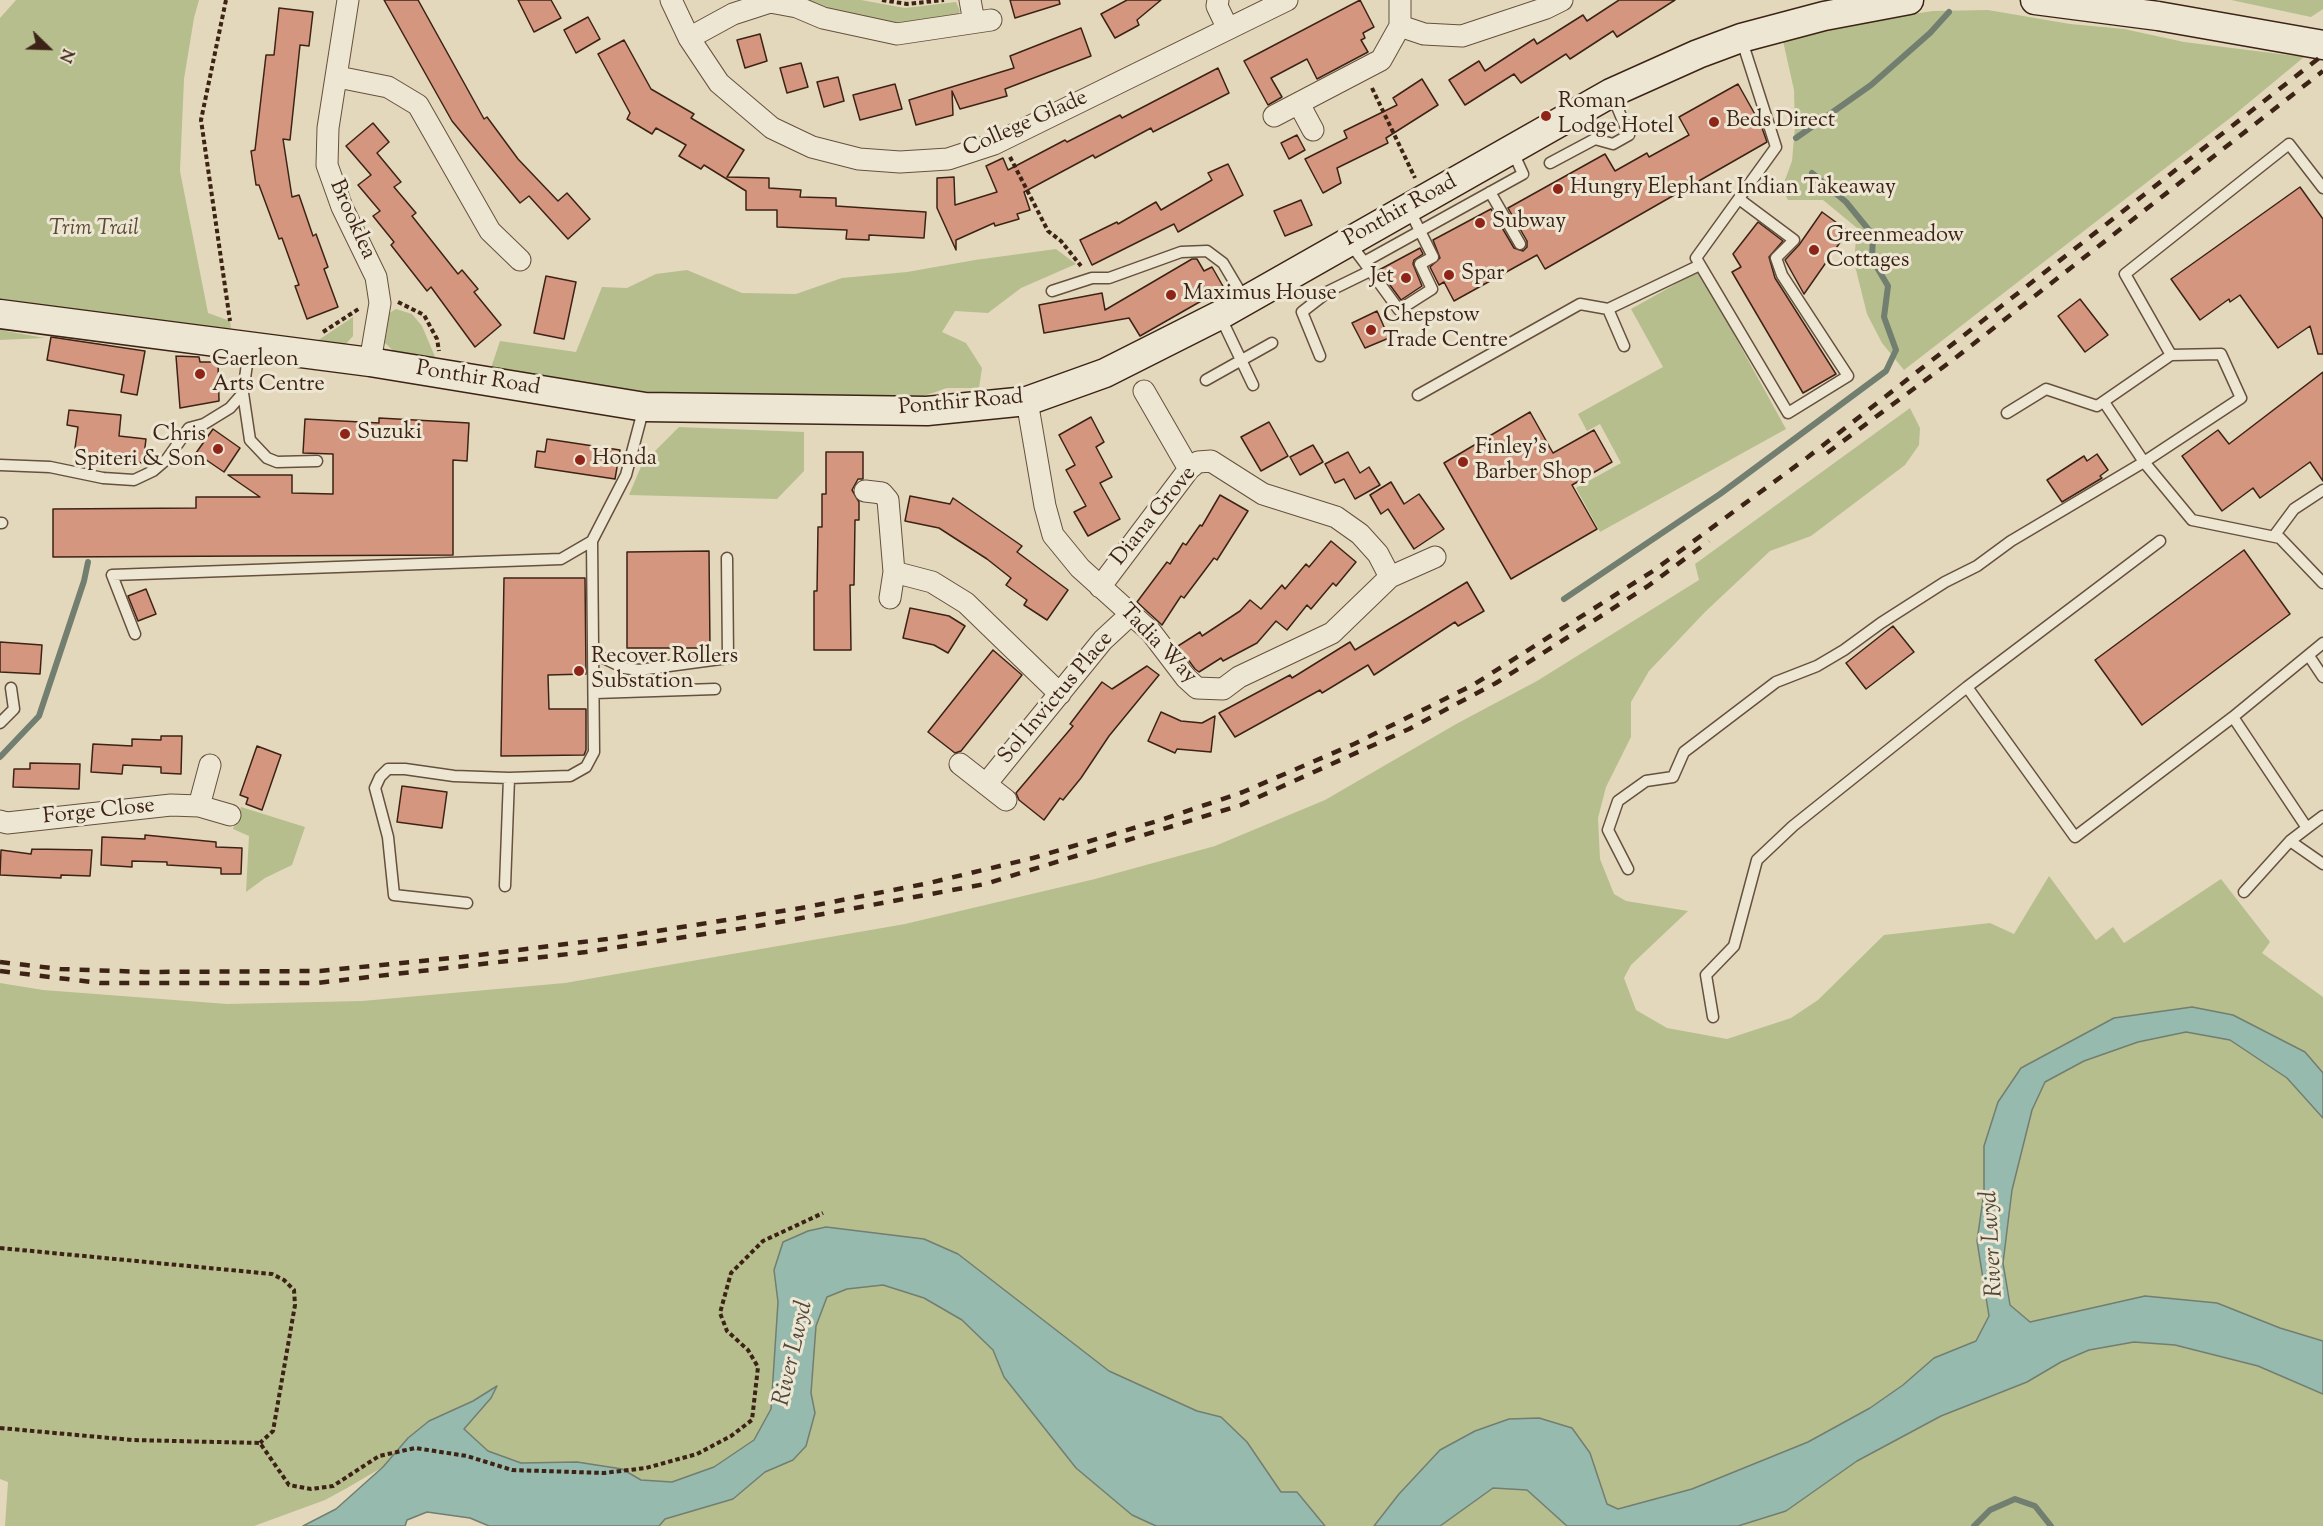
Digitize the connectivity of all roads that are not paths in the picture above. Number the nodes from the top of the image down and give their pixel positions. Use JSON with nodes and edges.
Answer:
{"nodes":[{"id":1,"x":348,"y":0,"type":"edge"},
{"id":2,"x":671,"y":0,"type":"edge"},
{"id":3,"x":970,"y":0,"type":"edge"},
{"id":4,"x":1218,"y":0,"type":"edge"},
{"id":5,"x":1287,"y":0,"type":"edge"},
{"id":6,"x":1400,"y":0,"type":"edge"},
{"id":7,"x":1562,"y":0,"type":"edge"},
{"id":8,"x":1909,"y":0,"type":"edge"},
{"id":9,"x":2035,"y":0,"type":"edge"},
{"id":10,"x":1822,"y":8,"type":"edge"},
{"id":11,"x":1400,"y":26,"type":"junction"},
{"id":12,"x":1228,"y":29,"type":"junction"},
{"id":13,"x":689,"y":38,"type":"junction"},
{"id":14,"x":1741,"y":38,"type":"junction"},
{"id":15,"x":2323,"y":45,"type":"edge"},
{"id":16,"x":338,"y":77,"type":"junction"},
{"id":17,"x":1611,"y":93,"type":"junction"},
{"id":18,"x":1299,"y":104,"type":"junction"},
{"id":19,"x":1274,"y":116,"type":"dead end"},
{"id":20,"x":1313,"y":130,"type":"dead end"},
{"id":21,"x":1511,"y":150,"type":"junction"},
{"id":22,"x":1551,"y":163,"type":"dead end"},
{"id":23,"x":2323,"y":188,"type":"edge"},
{"id":24,"x":1490,"y":192,"type":"junction"},
{"id":25,"x":1739,"y":199,"type":"junction"},
{"id":26,"x":1415,"y":220,"type":"junction"},
{"id":27,"x":1520,"y":244,"type":"dead end"},
{"id":28,"x":516,"y":249,"type":"dead end"},
{"id":29,"x":1361,"y":258,"type":"junction"},
{"id":30,"x":1700,"y":265,"type":"junction"},
{"id":31,"x":1052,"y":291,"type":"dead end"},
{"id":32,"x":1245,"y":300,"type":"junction"},
{"id":33,"x":1608,"y":309,"type":"junction"},
{"id":34,"x":0,"y":314,"type":"edge"},
{"id":35,"x":1220,"y":315,"type":"junction"},
{"id":36,"x":1272,"y":343,"type":"dead end"},
{"id":37,"x":241,"y":344,"type":"junction"},
{"id":38,"x":1624,"y":346,"type":"dead end"},
{"id":39,"x":2171,"y":355,"type":"junction"},
{"id":40,"x":1320,"y":356,"type":"dead end"},
{"id":41,"x":1241,"y":360,"type":"junction"},
{"id":42,"x":370,"y":363,"type":"junction"},
{"id":43,"x":1206,"y":381,"type":"dead end"},
{"id":44,"x":1253,"y":385,"type":"dead end"},
{"id":45,"x":1144,"y":391,"type":"dead end"},
{"id":46,"x":243,"y":393,"type":"junction"},
{"id":47,"x":1418,"y":395,"type":"dead end"},
{"id":48,"x":1027,"y":401,"type":"junction"},
{"id":49,"x":2104,"y":402,"type":"junction"},
{"id":50,"x":645,"y":406,"type":"junction"},
{"id":51,"x":2007,"y":412,"type":"dead end"},
{"id":52,"x":317,"y":461,"type":"dead end"},
{"id":53,"x":2144,"y":462,"type":"junction"},
{"id":54,"x":0,"y":465,"type":"edge"},
{"id":55,"x":1189,"y":469,"type":"junction"},
{"id":56,"x":2323,"y":490,"type":"edge"},
{"id":57,"x":865,"y":491,"type":"dead end"},
{"id":58,"x":2274,"y":536,"type":"junction"},
{"id":59,"x":592,"y":541,"type":"junction"},
{"id":60,"x":2160,"y":541,"type":"dead end"},
{"id":61,"x":1435,"y":557,"type":"dead end"},
{"id":62,"x":727,"y":558,"type":"dead end"},
{"id":63,"x":894,"y":572,"type":"junction"},
{"id":64,"x":1390,"y":577,"type":"junction"},
{"id":65,"x":2323,"y":583,"type":"edge"},
{"id":66,"x":1100,"y":587,"type":"junction"},
{"id":67,"x":890,"y":598,"type":"dead end"},
{"id":68,"x":1130,"y":615,"type":"junction"},
{"id":69,"x":135,"y":634,"type":"dead end"},
{"id":70,"x":2323,"y":643,"type":"edge"},
{"id":71,"x":594,"y":654,"type":"junction"},
{"id":72,"x":2310,"y":656,"type":"junction"},
{"id":73,"x":2323,"y":677,"type":"edge"},
{"id":74,"x":1967,"y":687,"type":"junction"},
{"id":75,"x":11,"y":688,"type":"dead end"},
{"id":76,"x":714,"y":689,"type":"dead end"},
{"id":77,"x":595,"y":693,"type":"junction"},
{"id":78,"x":1060,"y":694,"type":"junction"},
{"id":79,"x":2233,"y":717,"type":"junction"},
{"id":80,"x":0,"y":723,"type":"edge"},
{"id":81,"x":960,"y":764,"type":"dead end"},
{"id":82,"x":210,"y":765,"type":"dead end"},
{"id":83,"x":509,"y":778,"type":"junction"},
{"id":84,"x":986,"y":784,"type":"junction"},
{"id":85,"x":1006,"y":800,"type":"dead end"},
{"id":86,"x":199,"y":806,"type":"junction"},
{"id":87,"x":230,"y":815,"type":"dead end"},
{"id":88,"x":2323,"y":816,"type":"edge"},
{"id":89,"x":0,"y":821,"type":"edge"},
{"id":90,"x":2307,"y":828,"type":"junction"},
{"id":91,"x":2290,"y":841,"type":"junction"},
{"id":92,"x":2323,"y":864,"type":"edge"},
{"id":93,"x":1628,"y":868,"type":"dead end"},
{"id":94,"x":505,"y":886,"type":"dead end"},
{"id":95,"x":2244,"y":892,"type":"dead end"},
{"id":96,"x":467,"y":903,"type":"dead end"},
{"id":97,"x":1713,"y":1017,"type":"dead end"}],
"edges":[{"from":1,"to":16,"type":"street","name":"Brooklea"},
{"from":2,"to":13,"type":"street","name":"College Glade"},
{"from":3,"to":13,"type":"street"},
{"from":4,"to":12,"type":"street"},
{"from":5,"to":12,"type":"street","name":"College Glade"},
{"from":6,"to":11,"type":"street"},
{"from":7,"to":11,"type":"street"},
{"from":8,"to":10,"type":"main road","name":"Ponthir Road"},
{"from":9,"to":15,"type":"main road"},
{"from":10,"to":14,"type":"main road","name":"Ponthir Road"},
{"from":11,"to":18,"type":"street"},
{"from":12,"to":13,"type":"street","name":"College Glade"},
{"from":14,"to":17,"type":"main road","name":"Ponthir Road"},
{"from":14,"to":25,"type":"lane"},
{"from":16,"to":28,"type":"street"},
{"from":16,"to":42,"type":"street","name":"Brooklea"},
{"from":17,"to":21,"type":"main road","name":"Ponthir Road"},
{"from":17,"to":22,"type":"lane"},
{"from":18,"to":19,"type":"street"},
{"from":18,"to":20,"type":"street"},
{"from":21,"to":24,"type":"lane"},
{"from":21,"to":26,"type":"main road","name":"Ponthir Road"},
{"from":23,"to":39,"type":"lane"},
{"from":24,"to":26,"type":"lane"},
{"from":24,"to":27,"type":"lane"},
{"from":25,"to":30,"type":"lane"},
{"from":25,"to":30,"type":"lane"},
{"from":26,"to":29,"type":"main road","name":"Ponthir Road"},
{"from":26,"to":29,"type":"lane"},
{"from":29,"to":32,"type":"main road","name":"Ponthir Road"},
{"from":29,"to":40,"type":"lane"},
{"from":30,"to":33,"type":"lane"},
{"from":31,"to":32,"type":"lane"},
{"from":32,"to":35,"type":"main road","name":"Ponthir Road"},
{"from":33,"to":38,"type":"lane"},
{"from":33,"to":47,"type":"lane"},
{"from":34,"to":37,"type":"main road","name":"Ponthir Road"},
{"from":35,"to":41,"type":"lane"},
{"from":35,"to":48,"type":"main road","name":"Ponthir Road"},
{"from":36,"to":41,"type":"lane"},
{"from":37,"to":42,"type":"main road","name":"Ponthir Road"},
{"from":37,"to":46,"type":"lane"},
{"from":39,"to":49,"type":"lane"},
{"from":39,"to":53,"type":"lane"},
{"from":41,"to":43,"type":"lane"},
{"from":41,"to":44,"type":"lane"},
{"from":42,"to":50,"type":"main road","name":"Ponthir Road"},
{"from":45,"to":55,"type":"street"},
{"from":46,"to":52,"type":"lane"},
{"from":46,"to":54,"type":"lane"},
{"from":48,"to":50,"type":"main road","name":"Ponthir Road"},
{"from":48,"to":66,"type":"street","name":"Tadia Way"},
{"from":49,"to":51,"type":"lane"},
{"from":49,"to":53,"type":"lane"},
{"from":50,"to":59,"type":"lane"},
{"from":53,"to":58,"type":"lane"},
{"from":53,"to":93,"type":"lane"},
{"from":55,"to":64,"type":"street","name":"Diana Grove"},
{"from":55,"to":66,"type":"street","name":"Diana Grove"},
{"from":56,"to":58,"type":"lane"},
{"from":57,"to":63,"type":"street"},
{"from":58,"to":65,"type":"lane"},
{"from":59,"to":69,"type":"lane"},
{"from":59,"to":71,"type":"lane"},
{"from":60,"to":74,"type":"lane"},
{"from":61,"to":64,"type":"street"},
{"from":62,"to":71,"type":"lane"},
{"from":63,"to":67,"type":"street"},
{"from":63,"to":78,"type":"street"},
{"from":64,"to":68,"type":"street","name":"Tadia Way"},
{"from":66,"to":68,"type":"street","name":"Tadia Way"},
{"from":68,"to":78,"type":"street","name":"Sol Invictus Place"},
{"from":70,"to":72,"type":"lane"},
{"from":71,"to":77,"type":"lane"},
{"from":72,"to":73,"type":"lane"},
{"from":72,"to":79,"type":"lane"},
{"from":74,"to":79,"type":"lane"},
{"from":74,"to":97,"type":"lane"},
{"from":75,"to":80,"type":"lane"},
{"from":76,"to":77,"type":"lane"},
{"from":77,"to":83,"type":"lane"},
{"from":78,"to":84,"type":"street","name":"Sol Invictus Place"},
{"from":79,"to":90,"type":"lane"},
{"from":81,"to":84,"type":"street","name":"Sol Invictus Place"},
{"from":82,"to":86,"type":"street"},
{"from":83,"to":94,"type":"lane"},
{"from":83,"to":96,"type":"lane"},
{"from":84,"to":85,"type":"street","name":"Sol Invictus Place"},
{"from":86,"to":87,"type":"street","name":"Forge Close"},
{"from":86,"to":89,"type":"street","name":"Forge Close"},
{"from":88,"to":90,"type":"lane"},
{"from":90,"to":91,"type":"lane"},
{"from":91,"to":92,"type":"lane"},
{"from":91,"to":95,"type":"lane"}]}
